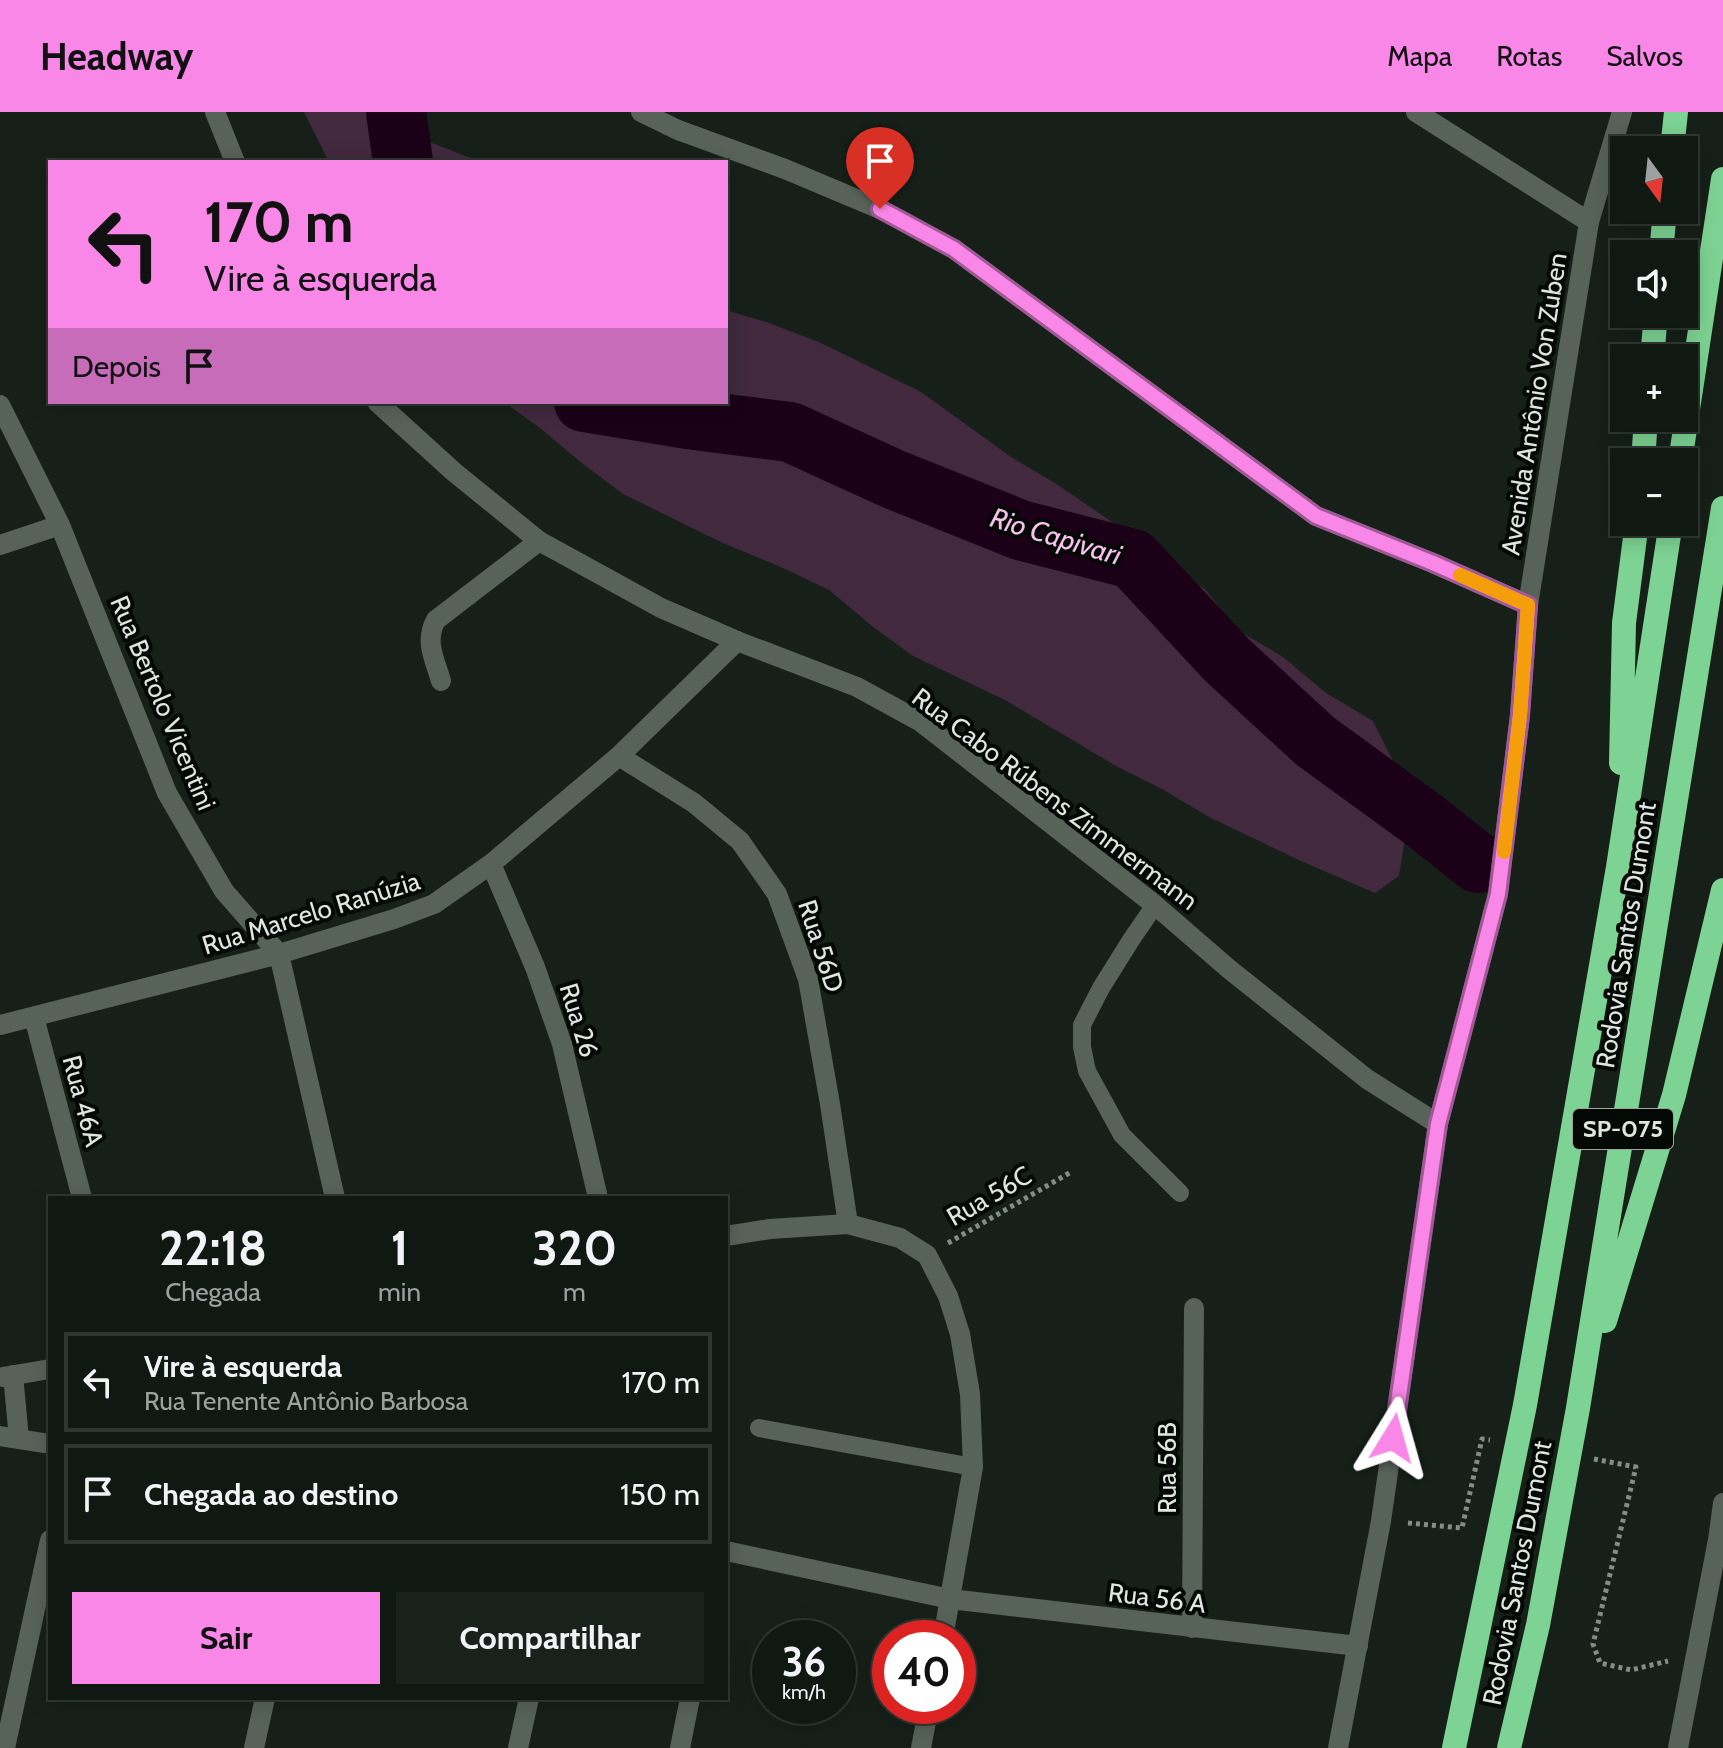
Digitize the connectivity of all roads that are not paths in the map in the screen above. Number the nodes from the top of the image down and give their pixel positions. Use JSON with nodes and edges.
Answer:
{"nodes":[{"id":1,"x":215,"y":112,"type":"edge"},
{"id":2,"x":641,"y":112,"type":"edge"},
{"id":3,"x":1416,"y":112,"type":"edge"},
{"id":4,"x":1622,"y":112,"type":"edge"},
{"id":5,"x":1676,"y":112,"type":"edge"},
{"id":6,"x":1673,"y":136,"type":"edge"},
{"id":7,"x":234,"y":160,"type":"edge"},
{"id":8,"x":1723,"y":179,"type":"edge"},
{"id":9,"x":1589,"y":222,"type":"junction"},
{"id":10,"x":379,"y":404,"type":"edge"},
{"id":11,"x":0,"y":405,"type":"edge"},
{"id":12,"x":1682,"y":448,"type":"edge"},
{"id":13,"x":1723,"y":508,"type":"edge"},
{"id":14,"x":60,"y":525,"type":"junction"},
{"id":15,"x":1635,"y":536,"type":"edge"},
{"id":16,"x":1669,"y":536,"type":"edge"},
{"id":17,"x":539,"y":541,"type":"junction"},
{"id":18,"x":0,"y":545,"type":"edge"},
{"id":19,"x":1528,"y":605,"type":"junction"},
{"id":20,"x":737,"y":641,"type":"junction"},
{"id":21,"x":441,"y":681,"type":"dead end"},
{"id":22,"x":619,"y":756,"type":"junction"},
{"id":23,"x":491,"y":864,"type":"junction"},
{"id":24,"x":1618,"y":867,"type":"junction"},
{"id":25,"x":1723,"y":890,"type":"edge"},
{"id":26,"x":1155,"y":905,"type":"junction"},
{"id":27,"x":279,"y":954,"type":"junction"},
{"id":28,"x":34,"y":1017,"type":"junction"},
{"id":29,"x":0,"y":1025,"type":"edge"},
{"id":30,"x":1438,"y":1124,"type":"junction"},
{"id":31,"x":1180,"y":1193,"type":"dead end"},
{"id":32,"x":81,"y":1196,"type":"edge"},
{"id":33,"x":335,"y":1196,"type":"edge"},
{"id":34,"x":598,"y":1196,"type":"edge"},
{"id":35,"x":848,"y":1224,"type":"junction"},
{"id":36,"x":728,"y":1236,"type":"edge"},
{"id":37,"x":1194,"y":1308,"type":"dead end"},
{"id":38,"x":48,"y":1369,"type":"edge"},
{"id":39,"x":7,"y":1376,"type":"edge"},
{"id":40,"x":1578,"y":1408,"type":"junction"},
{"id":41,"x":759,"y":1428,"type":"dead end"},
{"id":42,"x":9,"y":1437,"type":"edge"},
{"id":43,"x":48,"y":1444,"type":"edge"},
{"id":44,"x":973,"y":1467,"type":"junction"},
{"id":45,"x":1723,"y":1503,"type":"edge"},
{"id":46,"x":1721,"y":1540,"type":"edge"},
{"id":47,"x":48,"y":1549,"type":"edge"},
{"id":48,"x":728,"y":1551,"type":"edge"},
{"id":49,"x":950,"y":1599,"type":"junction"},
{"id":50,"x":946,"y":1620,"type":"edge"},
{"id":51,"x":1192,"y":1628,"type":"junction"},
{"id":52,"x":1358,"y":1646,"type":"junction"},
{"id":53,"x":265,"y":1700,"type":"edge"},
{"id":54,"x":529,"y":1700,"type":"edge"},
{"id":55,"x":690,"y":1700,"type":"edge"},
{"id":56,"x":926,"y":1724,"type":"edge"},
{"id":57,"x":5,"y":1748,"type":"edge"},
{"id":58,"x":254,"y":1748,"type":"edge"},
{"id":59,"x":518,"y":1748,"type":"edge"},
{"id":60,"x":680,"y":1748,"type":"edge"},
{"id":61,"x":921,"y":1748,"type":"edge"},
{"id":62,"x":1338,"y":1748,"type":"edge"},
{"id":63,"x":1454,"y":1748,"type":"edge"},
{"id":64,"x":1509,"y":1748,"type":"edge"},
{"id":65,"x":1678,"y":1748,"type":"edge"}],
"edges":[{"from":1,"to":7,"type":"street"},
{"from":2,"to":19,"type":"street"},
{"from":3,"to":9,"type":"street"},
{"from":4,"to":9,"type":"street","name":"Avenida Antônio Von Zuben"},
{"from":5,"to":6,"type":"highway"},
{"from":8,"to":12,"type":"highway"},
{"from":9,"to":19,"type":"street","name":"Avenida Antônio Von Zuben"},
{"from":10,"to":17,"type":"street","name":"Rua Cabo Rúbens Zimmermann"},
{"from":11,"to":14,"type":"street","name":"Rua Bertolo Vicentini"},
{"from":13,"to":40,"type":"highway","name":"Rodovia Santos Dumont","number":"SP-075"},
{"from":14,"to":18,"type":"street"},
{"from":14,"to":27,"type":"street","name":"Rua Bertolo Vicentini"},
{"from":15,"to":24,"type":"highway"},
{"from":16,"to":24,"type":"highway","name":"Rodovia Santos Dumont","number":"SP-075"},
{"from":17,"to":20,"type":"street","name":"Rua Cabo Rúbens Zimmermann"},
{"from":17,"to":21,"type":"street"},
{"from":19,"to":30,"type":"street","name":"Avenida Antônio Von Zuben"},
{"from":20,"to":22,"type":"street","name":"Rua Marcelo Ranúzia"},
{"from":20,"to":26,"type":"street","name":"Rua Cabo Rúbens Zimmermann"},
{"from":22,"to":23,"type":"street","name":"Rua Marcelo Ranúzia"},
{"from":22,"to":35,"type":"street","name":"Rua 56D"},
{"from":23,"to":27,"type":"street","name":"Rua Marcelo Ranúzia"},
{"from":23,"to":34,"type":"street","name":"Rua 26"},
{"from":24,"to":63,"type":"highway","name":"Rodovia Santos Dumont","number":"SP-075"},
{"from":25,"to":40,"type":"highway"},
{"from":26,"to":30,"type":"street","name":"Rua Cabo Rúbens Zimmermann"},
{"from":26,"to":31,"type":"lane"},
{"from":27,"to":28,"type":"street","name":"Rua Marcelo Ranúzia"},
{"from":27,"to":33,"type":"street","name":"Rua Bertolo Vicentini"},
{"from":28,"to":29,"type":"street","name":"Rua Marcelo Ranúzia"},
{"from":28,"to":32,"type":"street","name":"Rua 46A"},
{"from":30,"to":52,"type":"street","name":"Avenida Antônio Von Zuben"},
{"from":35,"to":36,"type":"street"},
{"from":35,"to":44,"type":"street"},
{"from":37,"to":51,"type":"street","name":"Rua 56B"},
{"from":38,"to":39,"type":"street"},
{"from":39,"to":42,"type":"street"},
{"from":40,"to":64,"type":"highway","name":"Rodovia Santos Dumont","number":"SP-075"},
{"from":41,"to":44,"type":"lane"},
{"from":42,"to":43,"type":"street"},
{"from":44,"to":49,"type":"street"},
{"from":45,"to":46,"type":"street"},
{"from":46,"to":65,"type":"street"},
{"from":47,"to":57,"type":"street"},
{"from":48,"to":49,"type":"street","name":"Rua 56 A"},
{"from":49,"to":50,"type":"street"},
{"from":49,"to":51,"type":"street","name":"Rua 56 A"},
{"from":51,"to":52,"type":"street","name":"Rua 56 A"},
{"from":52,"to":62,"type":"street","name":"Avenida Antônio Von Zuben"},
{"from":53,"to":58,"type":"street"},
{"from":54,"to":59,"type":"street"},
{"from":55,"to":60,"type":"street"},
{"from":56,"to":61,"type":"street"}]}
